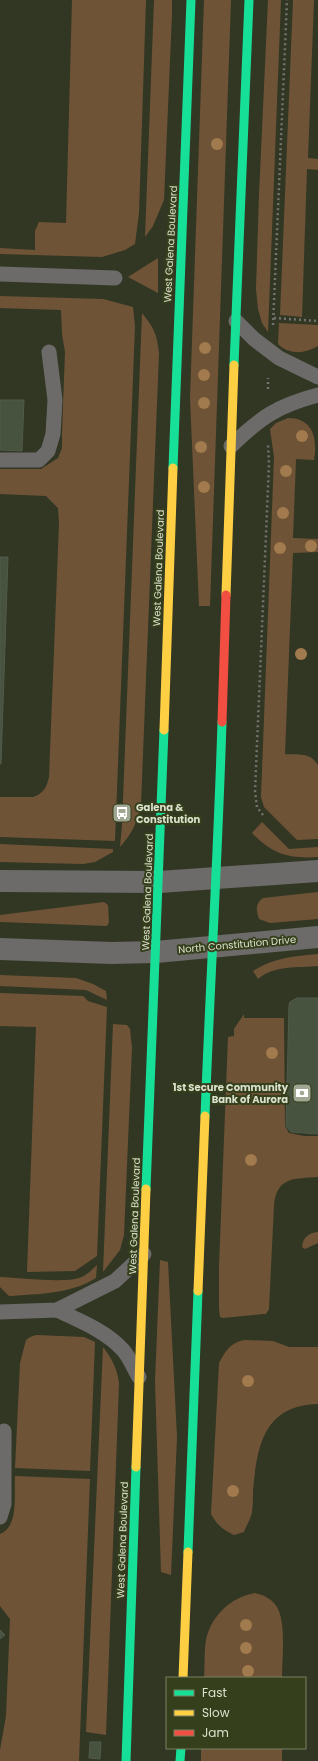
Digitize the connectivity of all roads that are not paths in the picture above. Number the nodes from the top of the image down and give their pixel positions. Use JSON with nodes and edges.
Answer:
{"nodes":[{"id":1,"x":191,"y":0,"type":"edge"},
{"id":2,"x":249,"y":0,"type":"edge"},
{"id":3,"x":0,"y":274,"type":"edge"},
{"id":4,"x":115,"y":278,"type":"dead end"},
{"id":5,"x":236,"y":321,"type":"junction"},
{"id":6,"x":49,"y":352,"type":"dead end"},
{"id":7,"x":318,"y":377,"type":"edge"},
{"id":8,"x":318,"y":395,"type":"edge"},
{"id":9,"x":231,"y":446,"type":"junction"},
{"id":10,"x":0,"y":460,"type":"edge"},
{"id":11,"x":318,"y":871,"type":"edge"},
{"id":12,"x":216,"y":877,"type":"junction"},
{"id":13,"x":0,"y":881,"type":"edge"},
{"id":14,"x":159,"y":882,"type":"junction"},
{"id":15,"x":318,"y":937,"type":"edge"},
{"id":16,"x":212,"y":946,"type":"junction"},
{"id":17,"x":0,"y":949,"type":"edge"},
{"id":18,"x":156,"y":952,"type":"junction"},
{"id":19,"x":144,"y":1254,"type":"junction"},
{"id":20,"x":57,"y":1310,"type":"junction"},
{"id":21,"x":0,"y":1312,"type":"edge"},
{"id":22,"x":139,"y":1378,"type":"junction"},
{"id":23,"x":4,"y":1431,"type":"dead end"},
{"id":24,"x":0,"y":1518,"type":"edge"},
{"id":25,"x":183,"y":1677,"type":"edge"},
{"id":26,"x":181,"y":1749,"type":"edge"},
{"id":27,"x":126,"y":1761,"type":"edge"},
{"id":28,"x":180,"y":1761,"type":"edge"}],
"edges":[{"from":1,"to":14,"type":"main road","name":"West Galena Boulevard"},
{"from":2,"to":5,"type":"main road"},
{"from":3,"to":4,"type":"lane"},
{"from":5,"to":7,"type":"lane"},
{"from":5,"to":9,"type":"main road"},
{"from":6,"to":10,"type":"lane"},
{"from":8,"to":9,"type":"lane"},
{"from":9,"to":12,"type":"main road"},
{"from":11,"to":12,"type":"street"},
{"from":12,"to":14,"type":"street"},
{"from":12,"to":16,"type":"main road"},
{"from":13,"to":14,"type":"street"},
{"from":14,"to":18,"type":"main road","name":"West Galena Boulevard"},
{"from":15,"to":16,"type":"street","name":"North Constitution Drive"},
{"from":16,"to":18,"type":"street","name":"North Constitution Drive"},
{"from":16,"to":25,"type":"main road"},
{"from":17,"to":18,"type":"street","name":"North Constitution Drive"},
{"from":18,"to":19,"type":"main road","name":"West Galena Boulevard"},
{"from":19,"to":20,"type":"lane"},
{"from":19,"to":22,"type":"main road","name":"West Galena Boulevard"},
{"from":20,"to":21,"type":"lane"},
{"from":20,"to":22,"type":"lane"},
{"from":22,"to":27,"type":"main road","name":"West Galena Boulevard"},
{"from":23,"to":24,"type":"lane"},
{"from":26,"to":28,"type":"main road"}]}
